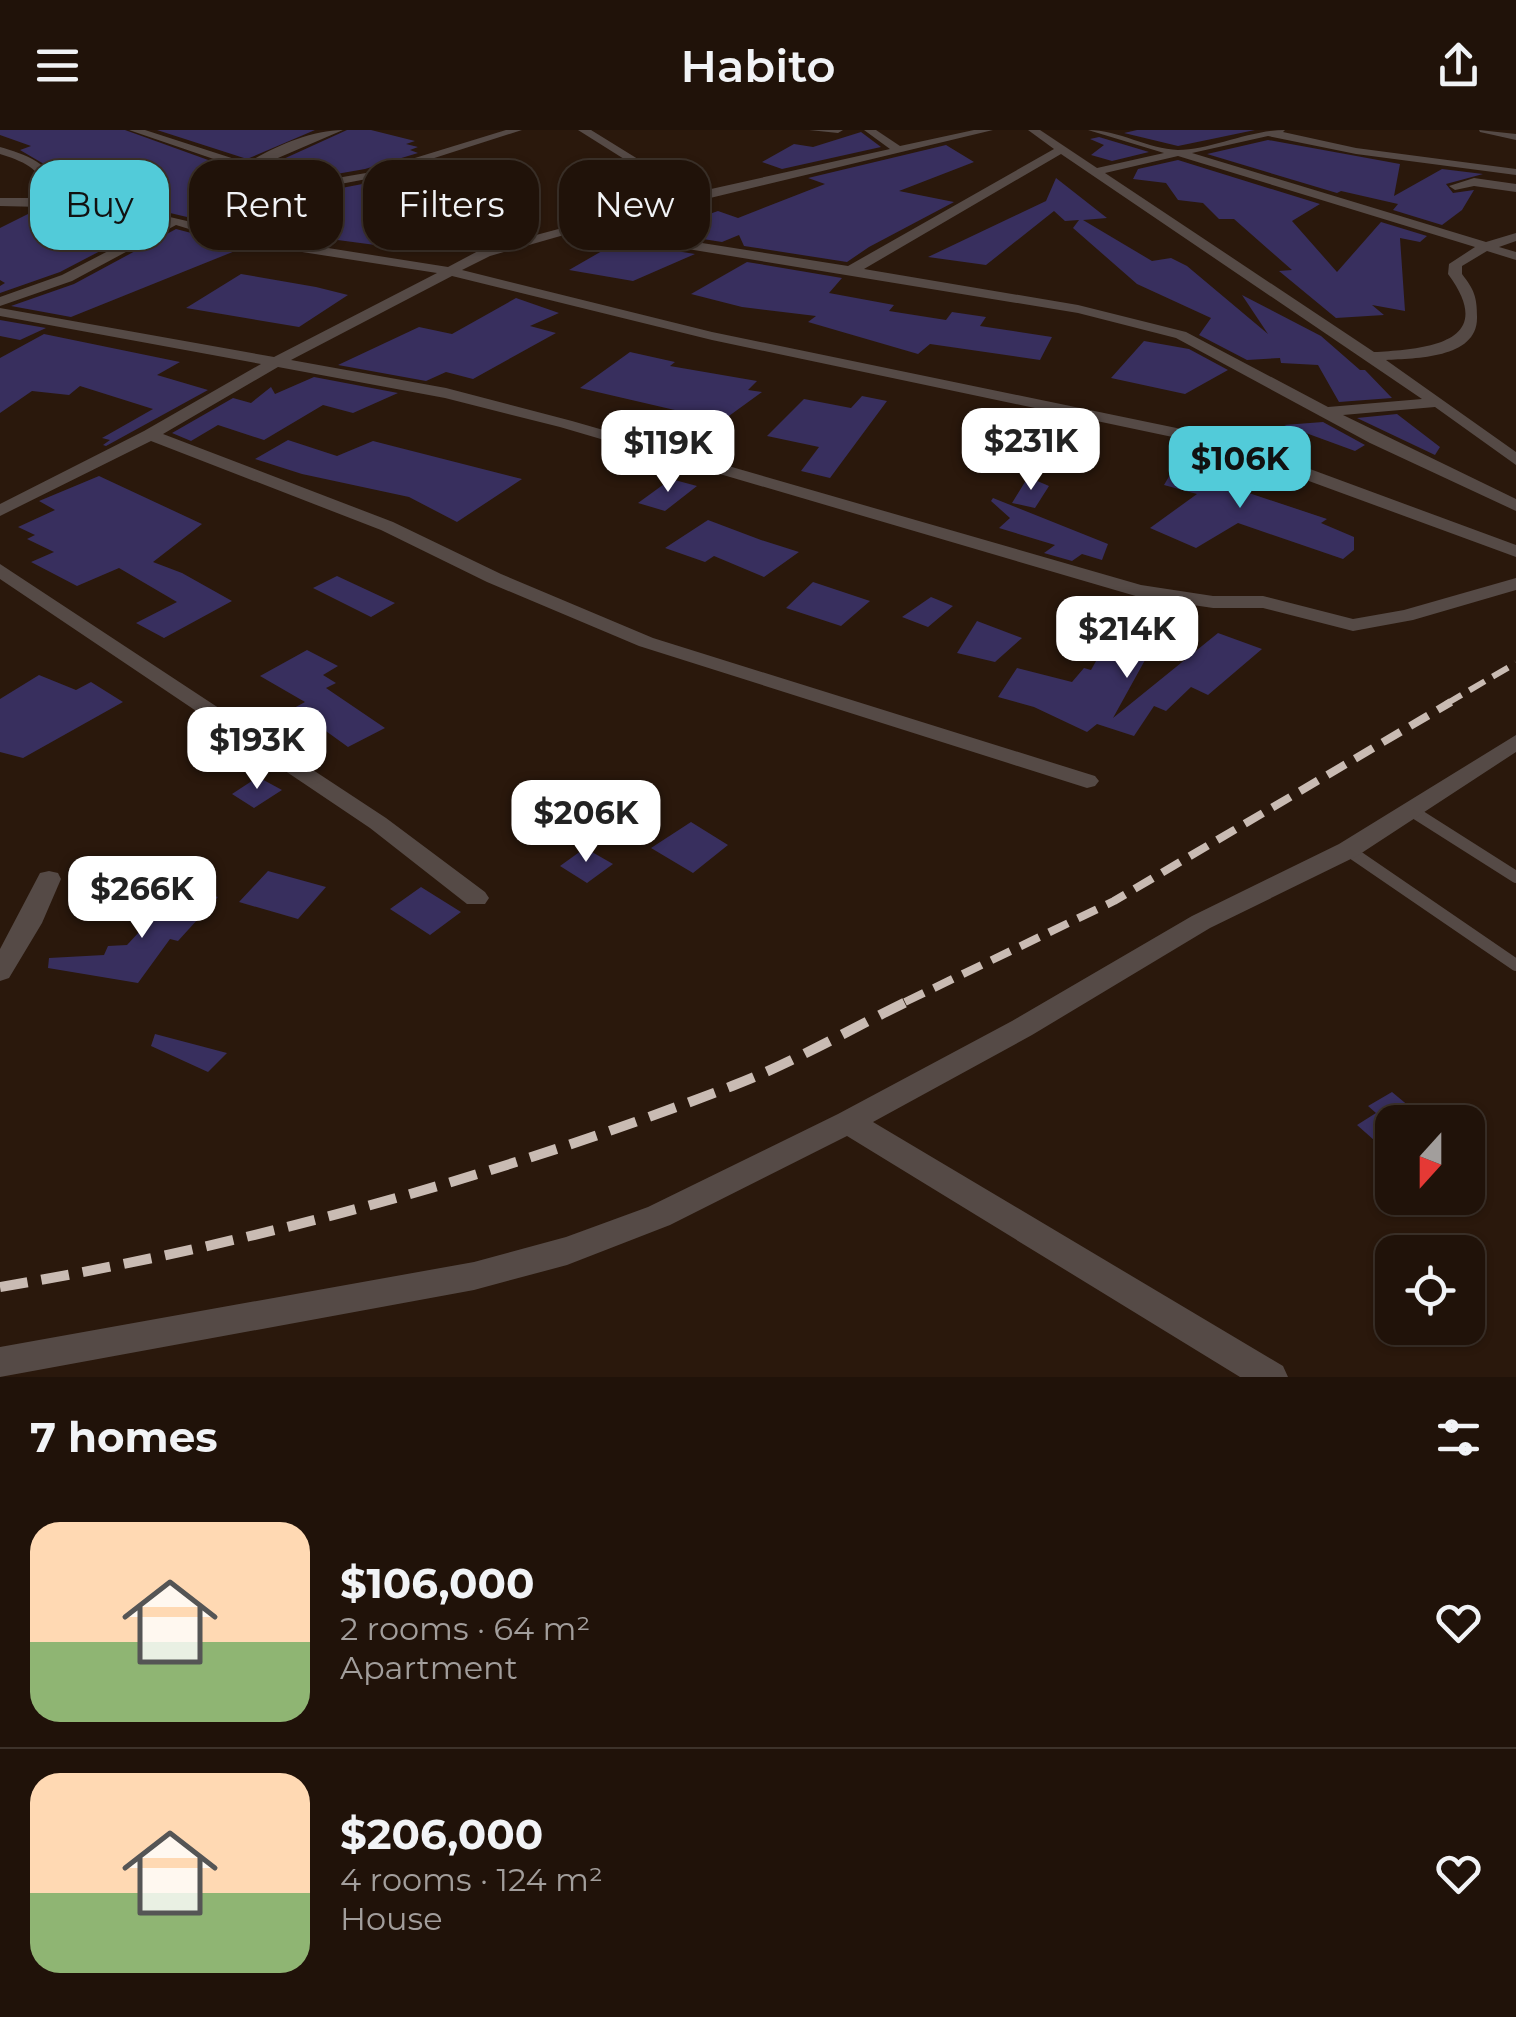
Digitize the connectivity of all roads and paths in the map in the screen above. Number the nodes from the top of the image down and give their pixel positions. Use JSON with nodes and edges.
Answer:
{"nodes":[{"id":1,"x":134,"y":130,"type":"edge"},
{"id":2,"x":338,"y":130,"type":"edge"},
{"id":3,"x":518,"y":130,"type":"edge"},
{"id":4,"x":583,"y":130,"type":"edge"},
{"id":5,"x":814,"y":130,"type":"edge"},
{"id":6,"x":838,"y":130,"type":"edge"},
{"id":7,"x":869,"y":130,"type":"edge"},
{"id":8,"x":988,"y":130,"type":"edge"},
{"id":9,"x":1034,"y":130,"type":"edge"},
{"id":10,"x":1093,"y":130,"type":"edge"},
{"id":11,"x":1484,"y":130,"type":"edge"},
{"id":12,"x":1275,"y":132,"type":"edge"},
{"id":13,"x":1516,"y":138,"type":"edge"},
{"id":14,"x":896,"y":148,"type":"junction"},
{"id":15,"x":1062,"y":149,"type":"junction"},
{"id":16,"x":0,"y":150,"type":"edge"},
{"id":17,"x":1181,"y":154,"type":"junction"},
{"id":18,"x":225,"y":160,"type":"edge"},
{"id":19,"x":261,"y":160,"type":"edge"},
{"id":20,"x":30,"y":161,"type":"edge"},
{"id":21,"x":1094,"y":172,"type":"junction"},
{"id":22,"x":1516,"y":172,"type":"edge"},
{"id":23,"x":343,"y":181,"type":"edge"},
{"id":24,"x":1456,"y":186,"type":"dead end"},
{"id":25,"x":1516,"y":188,"type":"edge"},
{"id":26,"x":719,"y":192,"type":"junction"},
{"id":27,"x":710,"y":194,"type":"edge"},
{"id":28,"x":30,"y":201,"type":"edge"},
{"id":29,"x":0,"y":202,"type":"edge"},
{"id":30,"x":169,"y":220,"type":"edge"},
{"id":31,"x":189,"y":220,"type":"edge"},
{"id":32,"x":182,"y":222,"type":"junction"},
{"id":33,"x":559,"y":232,"type":"edge"},
{"id":34,"x":1516,"y":237,"type":"edge"},
{"id":35,"x":1485,"y":247,"type":"junction"},
{"id":36,"x":710,"y":249,"type":"edge"},
{"id":37,"x":1516,"y":256,"type":"edge"},
{"id":38,"x":450,"y":271,"type":"junction"},
{"id":39,"x":848,"y":272,"type":"junction"},
{"id":40,"x":0,"y":302,"type":"edge"},
{"id":41,"x":0,"y":312,"type":"edge"},
{"id":42,"x":1367,"y":357,"type":"junction"},
{"id":43,"x":272,"y":364,"type":"junction"},
{"id":44,"x":1438,"y":402,"type":"junction"},
{"id":45,"x":1323,"y":412,"type":"junction"},
{"id":46,"x":150,"y":435,"type":"junction"},
{"id":47,"x":1516,"y":460,"type":"edge"},
{"id":48,"x":1516,"y":506,"type":"edge"},
{"id":49,"x":0,"y":511,"type":"edge"},
{"id":50,"x":1516,"y":551,"type":"edge"},
{"id":51,"x":0,"y":570,"type":"edge"},
{"id":52,"x":1516,"y":584,"type":"edge"},
{"id":53,"x":1516,"y":742,"type":"edge"},
{"id":54,"x":1087,"y":781,"type":"dead end"},
{"id":55,"x":1412,"y":811,"type":"junction"},
{"id":56,"x":1348,"y":850,"type":"junction"},
{"id":57,"x":1516,"y":877,"type":"edge"},
{"id":58,"x":49,"y":878,"type":"dead end"},
{"id":59,"x":476,"y":898,"type":"dead end"},
{"id":60,"x":1516,"y":964,"type":"edge"},
{"id":61,"x":0,"y":970,"type":"edge"},
{"id":62,"x":848,"y":1122,"type":"junction"},
{"id":63,"x":0,"y":1362,"type":"edge"},
{"id":64,"x":1272,"y":1377,"type":"edge"}],
"edges":[{"from":1,"to":18,"type":"street"},
{"from":2,"to":19,"type":"street"},
{"from":3,"to":23,"type":"street"},
{"from":4,"to":26,"type":"street"},
{"from":5,"to":6,"type":"street"},
{"from":7,"to":14,"type":"street"},
{"from":8,"to":14,"type":"street"},
{"from":9,"to":15,"type":"street"},
{"from":10,"to":17,"type":"street"},
{"from":11,"to":13,"type":"street"},
{"from":12,"to":17,"type":"street"},
{"from":12,"to":22,"type":"street"},
{"from":14,"to":26,"type":"street"},
{"from":15,"to":21,"type":"street"},
{"from":15,"to":39,"type":"street"},
{"from":16,"to":20,"type":"street"},
{"from":17,"to":21,"type":"street"},
{"from":17,"to":35,"type":"street"},
{"from":21,"to":42,"type":"street"},
{"from":24,"to":25,"type":"street"},
{"from":26,"to":27,"type":"street"},
{"from":28,"to":29,"type":"street"},
{"from":30,"to":32,"type":"street"},
{"from":31,"to":32,"type":"street"},
{"from":32,"to":38,"type":"street"},
{"from":32,"to":40,"type":"street"},
{"from":33,"to":38,"type":"street"},
{"from":34,"to":35,"type":"street"},
{"from":35,"to":37,"type":"street"},
{"from":35,"to":42,"type":"street"},
{"from":36,"to":39,"type":"street"},
{"from":38,"to":43,"type":"street"},
{"from":38,"to":50,"type":"street"},
{"from":39,"to":45,"type":"street"},
{"from":41,"to":43,"type":"street"},
{"from":42,"to":44,"type":"street"},
{"from":43,"to":46,"type":"street"},
{"from":43,"to":52,"type":"street"},
{"from":44,"to":45,"type":"street"},
{"from":44,"to":47,"type":"street"},
{"from":45,"to":48,"type":"street"},
{"from":46,"to":49,"type":"street"},
{"from":46,"to":54,"type":"street"},
{"from":51,"to":59,"type":"street"},
{"from":53,"to":55,"type":"street"},
{"from":55,"to":56,"type":"street"},
{"from":55,"to":57,"type":"lane"},
{"from":56,"to":60,"type":"lane"},
{"from":56,"to":62,"type":"street"},
{"from":58,"to":61,"type":"street"},
{"from":62,"to":63,"type":"street"},
{"from":62,"to":64,"type":"street"}]}
